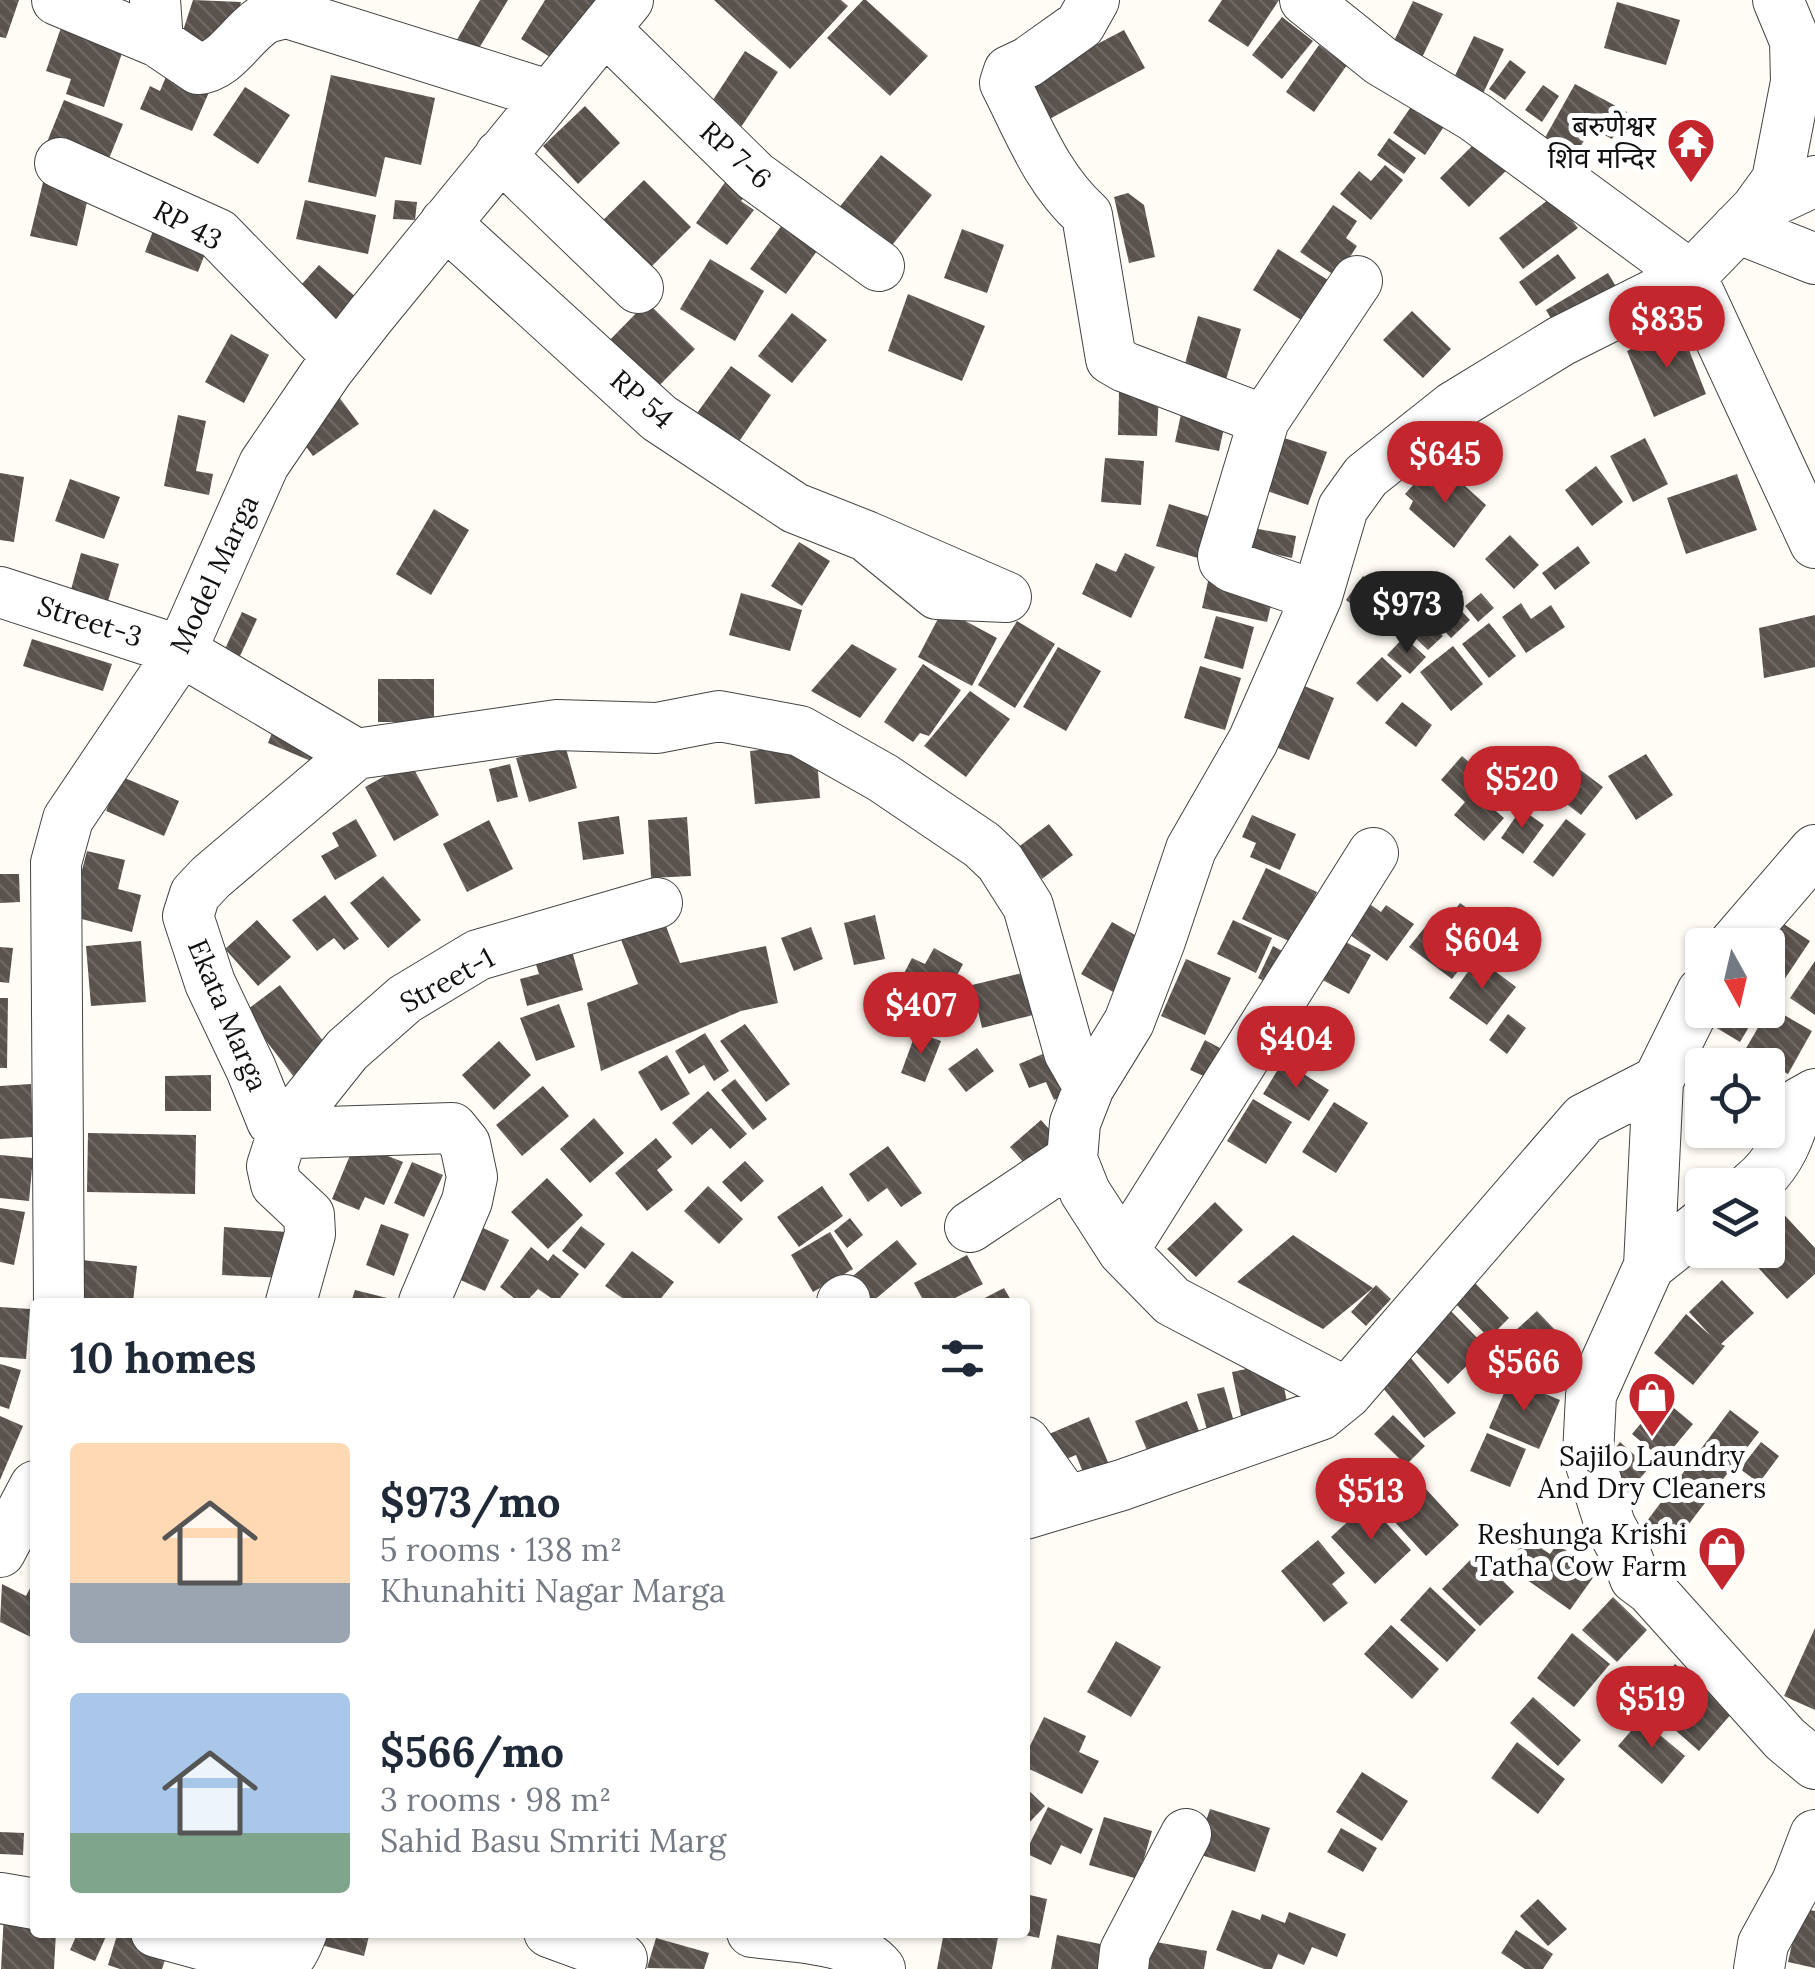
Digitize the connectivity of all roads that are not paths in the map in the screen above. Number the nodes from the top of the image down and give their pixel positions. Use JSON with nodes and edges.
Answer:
{"nodes":[{"id":1,"x":57,"y":0,"type":"edge"},
{"id":2,"x":1094,"y":0,"type":"edge"},
{"id":3,"x":1305,"y":0,"type":"edge"},
{"id":4,"x":1778,"y":0,"type":"edge"},
{"id":5,"x":616,"y":14,"type":"edge"},
{"id":6,"x":157,"y":21,"type":"edge"},
{"id":7,"x":548,"y":95,"type":"junction"},
{"id":8,"x":500,"y":155,"type":"junction"},
{"id":9,"x":60,"y":163,"type":"dead end"},
{"id":10,"x":1815,"y":181,"type":"edge"},
{"id":11,"x":1747,"y":218,"type":"junction"},
{"id":12,"x":445,"y":223,"type":"junction"},
{"id":13,"x":1815,"y":260,"type":"edge"},
{"id":14,"x":879,"y":266,"type":"dead end"},
{"id":15,"x":1691,"y":276,"type":"junction"},
{"id":16,"x":1357,"y":280,"type":"dead end"},
{"id":17,"x":638,"y":288,"type":"dead end"},
{"id":18,"x":338,"y":357,"type":"junction"},
{"id":19,"x":1264,"y":420,"type":"junction"},
{"id":20,"x":866,"y":536,"type":"dead end"},
{"id":21,"x":1815,"y":543,"type":"edge"},
{"id":22,"x":0,"y":592,"type":"edge"},
{"id":23,"x":1317,"y":596,"type":"junction"},
{"id":24,"x":180,"y":651,"type":"junction"},
{"id":25,"x":356,"y":754,"type":"junction"},
{"id":26,"x":1815,"y":850,"type":"edge"},
{"id":27,"x":1373,"y":853,"type":"dead end"},
{"id":28,"x":657,"y":903,"type":"dead end"},
{"id":29,"x":1748,"y":928,"type":"edge"},
{"id":30,"x":1685,"y":1027,"type":"edge"},
{"id":31,"x":1658,"y":1082,"type":"junction"},
{"id":32,"x":1090,"y":1088,"type":"junction"},
{"id":33,"x":1815,"y":1094,"type":"edge"},
{"id":34,"x":284,"y":1129,"type":"junction"},
{"id":35,"x":1072,"y":1159,"type":"junction"},
{"id":36,"x":1770,"y":1168,"type":"edge"},
{"id":37,"x":970,"y":1227,"type":"dead end"},
{"id":38,"x":1685,"y":1237,"type":"edge"},
{"id":39,"x":1124,"y":1251,"type":"junction"},
{"id":40,"x":1649,"y":1266,"type":"junction"},
{"id":41,"x":58,"y":1298,"type":"edge"},
{"id":42,"x":292,"y":1298,"type":"edge"},
{"id":43,"x":426,"y":1298,"type":"edge"},
{"id":44,"x":1347,"y":1394,"type":"junction"},
{"id":45,"x":1030,"y":1457,"type":"edge"},
{"id":46,"x":30,"y":1495,"type":"edge"},
{"id":47,"x":1046,"y":1507,"type":"edge"},
{"id":48,"x":0,"y":1552,"type":"edge"},
{"id":49,"x":1815,"y":1764,"type":"edge"},
{"id":50,"x":1186,"y":1834,"type":"dead end"},
{"id":51,"x":1815,"y":1835,"type":"edge"},
{"id":52,"x":1806,"y":1884,"type":"edge"},
{"id":53,"x":0,"y":1898,"type":"edge"},
{"id":54,"x":30,"y":1903,"type":"edge"},
{"id":55,"x":178,"y":1938,"type":"edge"},
{"id":56,"x":300,"y":1938,"type":"edge"},
{"id":57,"x":571,"y":1938,"type":"edge"},
{"id":58,"x":807,"y":1938,"type":"edge"},
{"id":59,"x":626,"y":1953,"type":"edge"},
{"id":60,"x":880,"y":1969,"type":"edge"},
{"id":61,"x":1123,"y":1969,"type":"edge"},
{"id":62,"x":1759,"y":1969,"type":"edge"}],
"edges":[{"from":1,"to":6,"type":"street"},
{"from":2,"to":19,"type":"street"},
{"from":3,"to":15,"type":"street"},
{"from":4,"to":11,"type":"street"},
{"from":5,"to":7,"type":"street","name":"Model Marga"},
{"from":5,"to":14,"type":"street","name":"RP 7-6"},
{"from":6,"to":7,"type":"street"},
{"from":7,"to":8,"type":"street","name":"Model Marga"},
{"from":8,"to":12,"type":"street","name":"Model Marga"},
{"from":8,"to":17,"type":"street"},
{"from":9,"to":18,"type":"street","name":"RP 43"},
{"from":10,"to":11,"type":"street"},
{"from":11,"to":13,"type":"street"},
{"from":11,"to":15,"type":"street"},
{"from":12,"to":18,"type":"street","name":"Model Marga"},
{"from":12,"to":20,"type":"street","name":"RP 54"},
{"from":15,"to":21,"type":"street"},
{"from":15,"to":23,"type":"street"},
{"from":16,"to":19,"type":"street"},
{"from":18,"to":24,"type":"street","name":"Model Marga"},
{"from":19,"to":23,"type":"street"},
{"from":22,"to":24,"type":"street","name":"Street-3"},
{"from":23,"to":32,"type":"street"},
{"from":24,"to":25,"type":"street"},
{"from":24,"to":41,"type":"street","name":"Model Marga"},
{"from":25,"to":32,"type":"street"},
{"from":25,"to":34,"type":"street","name":"Ekata Marga"},
{"from":26,"to":29,"type":"street"},
{"from":27,"to":39,"type":"street"},
{"from":28,"to":34,"type":"street","name":"Street-1"},
{"from":30,"to":31,"type":"street"},
{"from":31,"to":40,"type":"street"},
{"from":31,"to":44,"type":"street"},
{"from":32,"to":35,"type":"street"},
{"from":33,"to":36,"type":"street"},
{"from":34,"to":42,"type":"street"},
{"from":34,"to":43,"type":"street"},
{"from":35,"to":37,"type":"street"},
{"from":35,"to":39,"type":"street"},
{"from":38,"to":40,"type":"street"},
{"from":39,"to":44,"type":"street"},
{"from":40,"to":49,"type":"street"},
{"from":44,"to":47,"type":"street"},
{"from":45,"to":47,"type":"street"},
{"from":46,"to":48,"type":"street"},
{"from":50,"to":61,"type":"street"},
{"from":51,"to":52,"type":"street"},
{"from":52,"to":62,"type":"street"},
{"from":53,"to":54,"type":"street"},
{"from":55,"to":56,"type":"street"},
{"from":57,"to":59,"type":"street"},
{"from":58,"to":60,"type":"street"}]}
